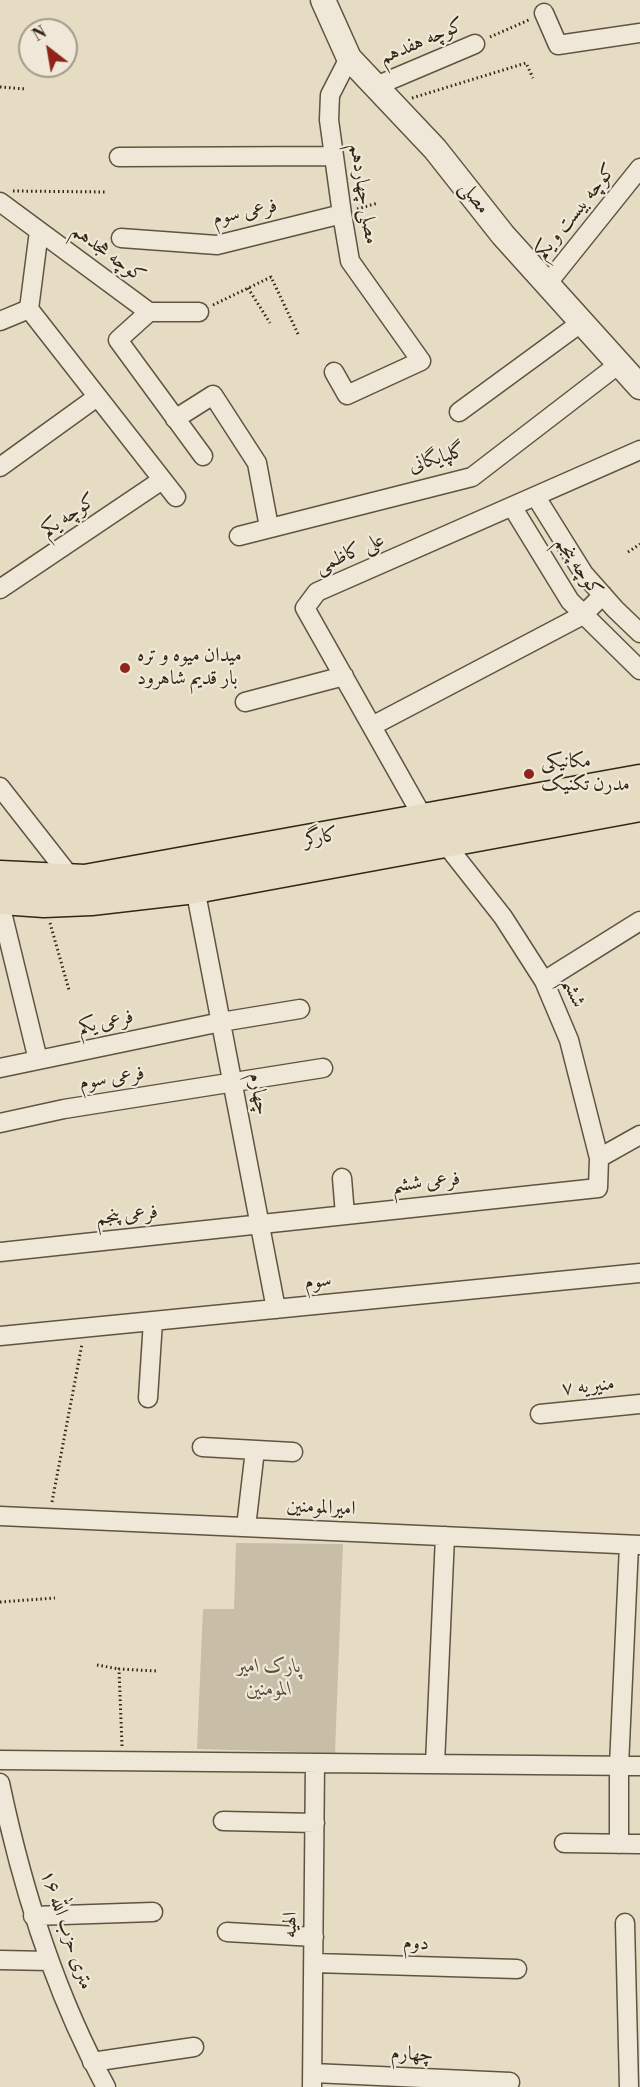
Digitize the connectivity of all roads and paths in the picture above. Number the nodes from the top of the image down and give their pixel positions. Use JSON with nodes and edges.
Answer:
{"nodes":[{"id":1,"x":323,"y":0,"type":"edge"},
{"id":2,"x":544,"y":13,"type":"joint"},
{"id":3,"x":640,"y":33,"type":"edge"},
{"id":4,"x":474,"y":44,"type":"joint"},
{"id":5,"x":350,"y":58,"type":"junction"},
{"id":6,"x":533,"y":78,"type":"dead end"},
{"id":7,"x":376,"y":86,"type":"junction"},
{"id":8,"x":0,"y":87,"type":"edge"},
{"id":9,"x":26,"y":89,"type":"dead end"},
{"id":10,"x":393,"y":104,"type":"junction"},
{"id":11,"x":334,"y":156,"type":"junction"},
{"id":12,"x":119,"y":157,"type":"dead end"},
{"id":13,"x":640,"y":168,"type":"edge"},
{"id":14,"x":107,"y":192,"type":"dead end"},
{"id":15,"x":6,"y":197,"type":"edge"},
{"id":16,"x":378,"y":203,"type":"dead end"},
{"id":17,"x":342,"y":214,"type":"junction"},
{"id":18,"x":39,"y":231,"type":"junction"},
{"id":19,"x":121,"y":238,"type":"dead end"},
{"id":20,"x":547,"y":284,"type":"junction"},
{"id":21,"x":248,"y":288,"type":"junction"},
{"id":22,"x":29,"y":309,"type":"junction"},
{"id":23,"x":149,"y":312,"type":"junction"},
{"id":24,"x":199,"y":312,"type":"joint"},
{"id":25,"x":0,"y":321,"type":"edge"},
{"id":26,"x":582,"y":322,"type":"junction"},
{"id":27,"x":270,"y":323,"type":"dead end"},
{"id":28,"x":299,"y":336,"type":"dead end"},
{"id":29,"x":619,"y":364,"type":"junction"},
{"id":30,"x":334,"y":372,"type":"dead end"},
{"id":31,"x":639,"y":382,"type":"edge"},
{"id":32,"x":98,"y":396,"type":"junction"},
{"id":33,"x":459,"y":412,"type":"dead end"},
{"id":34,"x":175,"y":419,"type":"junction"},
{"id":35,"x":640,"y":450,"type":"edge"},
{"id":36,"x":203,"y":456,"type":"dead end"},
{"id":37,"x":0,"y":467,"type":"edge"},
{"id":38,"x":162,"y":480,"type":"junction"},
{"id":39,"x":176,"y":497,"type":"dead end"},
{"id":40,"x":536,"y":497,"type":"junction"},
{"id":41,"x":513,"y":508,"type":"junction"},
{"id":42,"x":269,"y":527,"type":"junction"},
{"id":43,"x":238,"y":536,"type":"dead end"},
{"id":44,"x":640,"y":544,"type":"edge"},
{"id":45,"x":628,"y":552,"type":"dead end"},
{"id":46,"x":0,"y":589,"type":"edge"},
{"id":47,"x":603,"y":594,"type":"junction"},
{"id":48,"x":583,"y":615,"type":"junction"},
{"id":49,"x":640,"y":633,"type":"edge"},
{"id":50,"x":640,"y":670,"type":"edge"},
{"id":51,"x":344,"y":676,"type":"junction"},
{"id":52,"x":245,"y":702,"type":"dead end"},
{"id":53,"x":372,"y":726,"type":"junction"},
{"id":54,"x":640,"y":780,"type":"edge"},
{"id":55,"x":0,"y":787,"type":"edge"},
{"id":56,"x":640,"y":806,"type":"edge"},
{"id":57,"x":424,"y":819,"type":"junction"},
{"id":58,"x":444,"y":842,"type":"junction"},
{"id":59,"x":0,"y":876,"type":"edge"},
{"id":60,"x":72,"y":879,"type":"junction"},
{"id":61,"x":195,"y":888,"type":"junction"},
{"id":62,"x":0,"y":899,"type":"edge"},
{"id":63,"x":45,"y":902,"type":"junction"},
{"id":64,"x":0,"y":904,"type":"edge"},
{"id":65,"x":640,"y":921,"type":"edge"},
{"id":66,"x":544,"y":981,"type":"junction"},
{"id":67,"x":69,"y":990,"type":"dead end"},
{"id":68,"x":300,"y":1009,"type":"dead end"},
{"id":69,"x":221,"y":1022,"type":"junction"},
{"id":70,"x":38,"y":1060,"type":"junction"},
{"id":71,"x":0,"y":1068,"type":"edge"},
{"id":72,"x":323,"y":1068,"type":"dead end"},
{"id":73,"x":232,"y":1083,"type":"junction"},
{"id":74,"x":0,"y":1123,"type":"edge"},
{"id":75,"x":640,"y":1135,"type":"edge"},
{"id":76,"x":598,"y":1158,"type":"junction"},
{"id":77,"x":342,"y":1178,"type":"dead end"},
{"id":78,"x":598,"y":1188,"type":"joint"},
{"id":79,"x":345,"y":1215,"type":"junction"},
{"id":80,"x":260,"y":1224,"type":"junction"},
{"id":81,"x":0,"y":1252,"type":"edge"},
{"id":82,"x":640,"y":1272,"type":"edge"},
{"id":83,"x":276,"y":1309,"type":"junction"},
{"id":84,"x":153,"y":1321,"type":"junction"},
{"id":85,"x":85,"y":1328,"type":"junction"},
{"id":86,"x":0,"y":1336,"type":"edge"},
{"id":87,"x":148,"y":1398,"type":"dead end"},
{"id":88,"x":640,"y":1404,"type":"edge"},
{"id":89,"x":540,"y":1414,"type":"dead end"},
{"id":90,"x":202,"y":1447,"type":"dead end"},
{"id":91,"x":255,"y":1450,"type":"junction"},
{"id":92,"x":293,"y":1452,"type":"dead end"},
{"id":93,"x":0,"y":1516,"type":"edge"},
{"id":94,"x":49,"y":1519,"type":"junction"},
{"id":95,"x":246,"y":1527,"type":"junction"},
{"id":96,"x":445,"y":1536,"type":"junction"},
{"id":97,"x":635,"y":1545,"type":"edge"},
{"id":98,"x":55,"y":1598,"type":"dead end"},
{"id":99,"x":0,"y":1602,"type":"edge"},
{"id":100,"x":97,"y":1665,"type":"dead end"},
{"id":101,"x":119,"y":1669,"type":"junction"},
{"id":102,"x":157,"y":1671,"type":"dead end"},
{"id":103,"x":0,"y":1760,"type":"edge"},
{"id":104,"x":123,"y":1761,"type":"junction"},
{"id":105,"x":315,"y":1763,"type":"junction"},
{"id":106,"x":435,"y":1764,"type":"junction"},
{"id":107,"x":619,"y":1766,"type":"junction"},
{"id":108,"x":640,"y":1766,"type":"edge"},
{"id":109,"x":0,"y":1783,"type":"edge"},
{"id":110,"x":223,"y":1821,"type":"dead end"},
{"id":111,"x":315,"y":1823,"type":"junction"},
{"id":112,"x":5,"y":1835,"type":"edge"},
{"id":113,"x":564,"y":1843,"type":"dead end"},
{"id":114,"x":619,"y":1844,"type":"junction"},
{"id":115,"x":640,"y":1844,"type":"edge"},
{"id":116,"x":153,"y":1912,"type":"dead end"},
{"id":117,"x":33,"y":1916,"type":"junction"},
{"id":118,"x":625,"y":1923,"type":"dead end"},
{"id":119,"x":227,"y":1932,"type":"dead end"},
{"id":120,"x":314,"y":1937,"type":"junction"},
{"id":121,"x":0,"y":1960,"type":"edge"},
{"id":122,"x":49,"y":1961,"type":"junction"},
{"id":123,"x":314,"y":1963,"type":"junction"},
{"id":124,"x":517,"y":1969,"type":"dead end"},
{"id":125,"x":194,"y":2047,"type":"dead end"},
{"id":126,"x":92,"y":2062,"type":"junction"},
{"id":127,"x":313,"y":2080,"type":"edge"},
{"id":128,"x":510,"y":2082,"type":"dead end"},
{"id":129,"x":106,"y":2087,"type":"edge"},
{"id":130,"x":629,"y":2087,"type":"edge"}],
"edges":[{"from":1,"to":5,"type":"street","name":"مصلی"},
{"from":2,"to":3,"type":"street"},
{"from":2,"to":4,"type":"path","name":"کوچه هفدهم"},
{"from":4,"to":7,"type":"street","name":"کوچه هفدهم"},
{"from":5,"to":7,"type":"street","name":"مصلی"},
{"from":5,"to":11,"type":"street","name":"مصلی چهاردهم"},
{"from":6,"to":10,"type":"path"},
{"from":7,"to":10,"type":"street","name":"مصلی"},
{"from":8,"to":9,"type":"path"},
{"from":10,"to":20,"type":"street","name":"مصلی"},
{"from":11,"to":12,"type":"street"},
{"from":11,"to":17,"type":"street","name":"مصلی چهاردهم"},
{"from":13,"to":20,"type":"street","name":"کوچه بیست و یکم"},
{"from":14,"to":15,"type":"path"},
{"from":15,"to":18,"type":"street","name":"کوچه هجدهم"},
{"from":16,"to":17,"type":"path"},
{"from":17,"to":19,"type":"street","name":"فرعی سوم"},
{"from":17,"to":30,"type":"street","name":"مصلی چهاردهم"},
{"from":18,"to":22,"type":"street"},
{"from":18,"to":23,"type":"street","name":"کوچه هجدهم"},
{"from":20,"to":26,"type":"street","name":"مصلی"},
{"from":21,"to":24,"type":"path"},
{"from":21,"to":27,"type":"path"},
{"from":21,"to":28,"type":"path"},
{"from":22,"to":25,"type":"street"},
{"from":22,"to":32,"type":"street"},
{"from":23,"to":24,"type":"street","name":"کوچه هجدهم"},
{"from":23,"to":34,"type":"street"},
{"from":26,"to":29,"type":"street","name":"مصلی"},
{"from":26,"to":33,"type":"street"},
{"from":29,"to":31,"type":"street","name":"مصلی"},
{"from":29,"to":42,"type":"street","name":"گلپایگانی"},
{"from":32,"to":37,"type":"street"},
{"from":32,"to":38,"type":"street"},
{"from":34,"to":36,"type":"street"},
{"from":34,"to":42,"type":"street"},
{"from":35,"to":40,"type":"street","name":"علی کاظمی"},
{"from":38,"to":39,"type":"street"},
{"from":38,"to":46,"type":"street","name":"کوچه یکم"},
{"from":40,"to":41,"type":"street","name":"علی کاظمی"},
{"from":40,"to":47,"type":"street"},
{"from":41,"to":48,"type":"street","name":"کوچه پنجم"},
{"from":41,"to":51,"type":"street","name":"علی کاظمی"},
{"from":42,"to":43,"type":"street","name":"گلپایگانی"},
{"from":44,"to":45,"type":"path"},
{"from":47,"to":48,"type":"street"},
{"from":47,"to":49,"type":"street"},
{"from":48,"to":50,"type":"street","name":"کوچه پنجم"},
{"from":48,"to":53,"type":"street"},
{"from":51,"to":52,"type":"street"},
{"from":51,"to":53,"type":"street","name":"علی کاظمی"},
{"from":53,"to":57,"type":"street","name":"علی کاظمی"},
{"from":54,"to":57,"type":"main road","name":"کارگر"},
{"from":55,"to":60,"type":"street"},
{"from":56,"to":58,"type":"main road","name":"کارگر"},
{"from":57,"to":60,"type":"main road","name":"کارگر"},
{"from":58,"to":61,"type":"main road","name":"کارگر"},
{"from":58,"to":66,"type":"street","name":"ششم"},
{"from":59,"to":60,"type":"main road","name":"کارگر"},
{"from":61,"to":63,"type":"main road","name":"کارگر"},
{"from":61,"to":69,"type":"street","name":"چهارم"},
{"from":62,"to":63,"type":"main road","name":"کارگر"},
{"from":63,"to":67,"type":"path"},
{"from":64,"to":70,"type":"street"},
{"from":65,"to":66,"type":"street"},
{"from":66,"to":76,"type":"street","name":"ششم"},
{"from":68,"to":69,"type":"street","name":"فرعی یکم"},
{"from":69,"to":70,"type":"street","name":"فرعی یکم"},
{"from":69,"to":73,"type":"street","name":"چهارم"},
{"from":70,"to":71,"type":"street","name":"فرعی یکم"},
{"from":72,"to":73,"type":"street","name":"فرعی سوم"},
{"from":73,"to":74,"type":"street","name":"فرعی سوم"},
{"from":73,"to":80,"type":"street","name":"چهارم"},
{"from":75,"to":76,"type":"street"},
{"from":76,"to":78,"type":"street","name":"ششم"},
{"from":77,"to":79,"type":"street"},
{"from":78,"to":79,"type":"street","name":"فرعی ششم"},
{"from":79,"to":80,"type":"street","name":"فرعی ششم"},
{"from":80,"to":81,"type":"street","name":"فرعی پنجم"},
{"from":80,"to":83,"type":"street","name":"چهارم"},
{"from":82,"to":83,"type":"street","name":"سوم"},
{"from":83,"to":84,"type":"street","name":"سوم"},
{"from":84,"to":85,"type":"street","name":"سوم"},
{"from":84,"to":87,"type":"street"},
{"from":85,"to":86,"type":"street","name":"سوم"},
{"from":85,"to":94,"type":"path"},
{"from":88,"to":89,"type":"street","name":"منیریه ۷"},
{"from":90,"to":91,"type":"street"},
{"from":91,"to":92,"type":"street"},
{"from":91,"to":95,"type":"street"},
{"from":93,"to":94,"type":"street","name":"امیرالمومنین"},
{"from":94,"to":95,"type":"street","name":"امیرالمومنین"},
{"from":95,"to":96,"type":"street","name":"امیرالمومنین"},
{"from":96,"to":97,"type":"street","name":"امیرالمومنین"},
{"from":96,"to":106,"type":"street"},
{"from":97,"to":107,"type":"street"},
{"from":98,"to":99,"type":"path"},
{"from":100,"to":101,"type":"path"},
{"from":101,"to":102,"type":"path"},
{"from":101,"to":104,"type":"path"},
{"from":103,"to":104,"type":"street"},
{"from":104,"to":105,"type":"street"},
{"from":105,"to":106,"type":"street"},
{"from":105,"to":111,"type":"street","name":"الهیه"},
{"from":106,"to":107,"type":"street"},
{"from":107,"to":108,"type":"street"},
{"from":107,"to":114,"type":"street"},
{"from":109,"to":112,"type":"street","name":"۱۶ متری حزب الله"},
{"from":110,"to":111,"type":"street"},
{"from":111,"to":120,"type":"street","name":"الهیه"},
{"from":112,"to":117,"type":"street","name":"۱۶ متری حزب الله"},
{"from":113,"to":114,"type":"street"},
{"from":114,"to":115,"type":"street"},
{"from":116,"to":117,"type":"street"},
{"from":117,"to":122,"type":"street","name":"۱۶ متری حزب الله"},
{"from":118,"to":130,"type":"street"},
{"from":119,"to":120,"type":"street"},
{"from":120,"to":123,"type":"street","name":"الهیه"},
{"from":121,"to":122,"type":"street"},
{"from":122,"to":126,"type":"street","name":"۱۶ متری حزب الله"},
{"from":123,"to":124,"type":"street","name":"دوم"},
{"from":123,"to":127,"type":"street","name":"الهیه"},
{"from":125,"to":126,"type":"street"},
{"from":126,"to":129,"type":"street","name":"۱۶ متری حزب الله"},
{"from":127,"to":128,"type":"street","name":"چهارم"}]}
